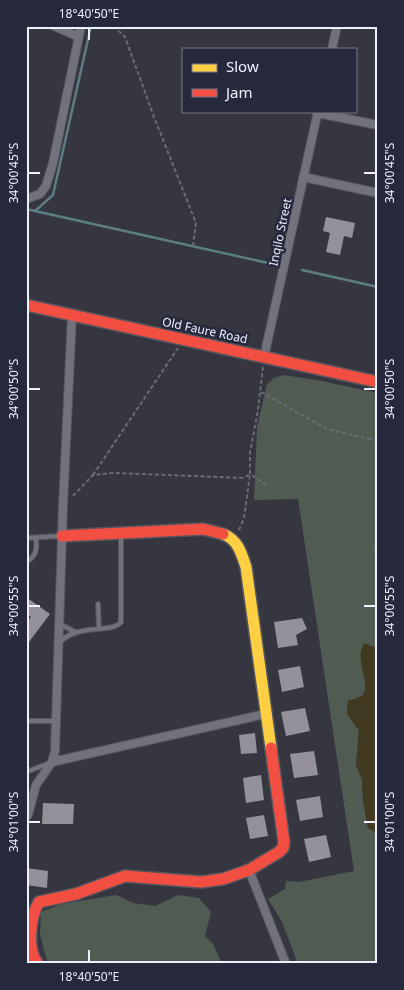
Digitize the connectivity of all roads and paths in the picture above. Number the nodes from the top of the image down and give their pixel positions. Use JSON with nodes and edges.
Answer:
{"nodes":[{"id":1,"x":54,"y":26,"type":"edge"},
{"id":2,"x":81,"y":26,"type":"edge"},
{"id":3,"x":114,"y":26,"type":"edge"},
{"id":4,"x":336,"y":26,"type":"edge"},
{"id":5,"x":79,"y":37,"type":"junction"},
{"id":6,"x":332,"y":48,"type":"edge"},
{"id":7,"x":318,"y":112,"type":"edge"},
{"id":8,"x":378,"y":125,"type":"edge"},
{"id":9,"x":303,"y":177,"type":"junction"},
{"id":10,"x":378,"y":193,"type":"edge"},
{"id":11,"x":26,"y":198,"type":"edge"},
{"id":12,"x":194,"y":246,"type":"dead end"},
{"id":13,"x":26,"y":305,"type":"edge"},
{"id":14,"x":72,"y":315,"type":"junction"},
{"id":15,"x":183,"y":340,"type":"junction"},
{"id":16,"x":264,"y":357,"type":"junction"},
{"id":17,"x":378,"y":382,"type":"edge"},
{"id":18,"x":260,"y":392,"type":"junction"},
{"id":19,"x":378,"y":440,"type":"edge"},
{"id":20,"x":250,"y":474,"type":"junction"},
{"id":21,"x":93,"y":475,"type":"junction"},
{"id":22,"x":267,"y":485,"type":"dead end"},
{"id":23,"x":63,"y":506,"type":"junction"},
{"id":24,"x":122,"y":533,"type":"junction"},
{"id":25,"x":62,"y":536,"type":"junction"},
{"id":26,"x":26,"y":538,"type":"edge"},
{"id":27,"x":36,"y":538,"type":"junction"},
{"id":28,"x":378,"y":539,"type":"edge"},
{"id":29,"x":235,"y":540,"type":"junction"},
{"id":30,"x":378,"y":556,"type":"edge"},
{"id":31,"x":26,"y":562,"type":"edge"},
{"id":32,"x":98,"y":604,"type":"dead end"},
{"id":33,"x":60,"y":624,"type":"junction"},
{"id":34,"x":99,"y":628,"type":"junction"},
{"id":35,"x":75,"y":632,"type":"junction"},
{"id":36,"x":60,"y":642,"type":"junction"},
{"id":37,"x":265,"y":714,"type":"junction"},
{"id":38,"x":26,"y":721,"type":"edge"},
{"id":39,"x":57,"y":722,"type":"junction"},
{"id":40,"x":52,"y":762,"type":"junction"},
{"id":41,"x":26,"y":772,"type":"edge"},
{"id":42,"x":26,"y":817,"type":"edge"},
{"id":43,"x":249,"y":870,"type":"junction"},
{"id":44,"x":38,"y":964,"type":"edge"},
{"id":45,"x":286,"y":964,"type":"edge"}],
"edges":[{"from":1,"to":5,"type":"street"},
{"from":2,"to":5,"type":"street"},
{"from":3,"to":12,"type":"path"},
{"from":4,"to":6,"type":"street"},
{"from":5,"to":11,"type":"street"},
{"from":7,"to":8,"type":"street"},
{"from":7,"to":9,"type":"street","name":"Inqilo Street"},
{"from":9,"to":10,"type":"street"},
{"from":9,"to":16,"type":"street","name":"Inqilo Street"},
{"from":13,"to":14,"type":"street","name":"Old Faure Road"},
{"from":14,"to":15,"type":"street","name":"Old Faure Road"},
{"from":14,"to":23,"type":"street"},
{"from":15,"to":16,"type":"street","name":"Old Faure Road"},
{"from":15,"to":21,"type":"path"},
{"from":16,"to":17,"type":"street","name":"Old Faure Road"},
{"from":16,"to":18,"type":"path"},
{"from":18,"to":19,"type":"path"},
{"from":18,"to":20,"type":"path"},
{"from":20,"to":21,"type":"path"},
{"from":20,"to":22,"type":"path"},
{"from":20,"to":29,"type":"path"},
{"from":21,"to":23,"type":"path"},
{"from":23,"to":25,"type":"street"},
{"from":24,"to":25,"type":"street"},
{"from":24,"to":29,"type":"street"},
{"from":24,"to":34,"type":"lane"},
{"from":25,"to":27,"type":"lane"},
{"from":25,"to":33,"type":"street"},
{"from":26,"to":27,"type":"lane"},
{"from":27,"to":31,"type":"lane"},
{"from":28,"to":30,"type":"path"},
{"from":29,"to":37,"type":"street"},
{"from":32,"to":34,"type":"lane"},
{"from":33,"to":35,"type":"lane"},
{"from":33,"to":36,"type":"street"},
{"from":34,"to":35,"type":"lane"},
{"from":35,"to":36,"type":"lane"},
{"from":36,"to":39,"type":"street"},
{"from":37,"to":40,"type":"street"},
{"from":37,"to":43,"type":"street"},
{"from":38,"to":39,"type":"lane"},
{"from":39,"to":40,"type":"street"},
{"from":40,"to":41,"type":"lane"},
{"from":40,"to":42,"type":"street"},
{"from":43,"to":44,"type":"street"},
{"from":43,"to":45,"type":"street"}]}
